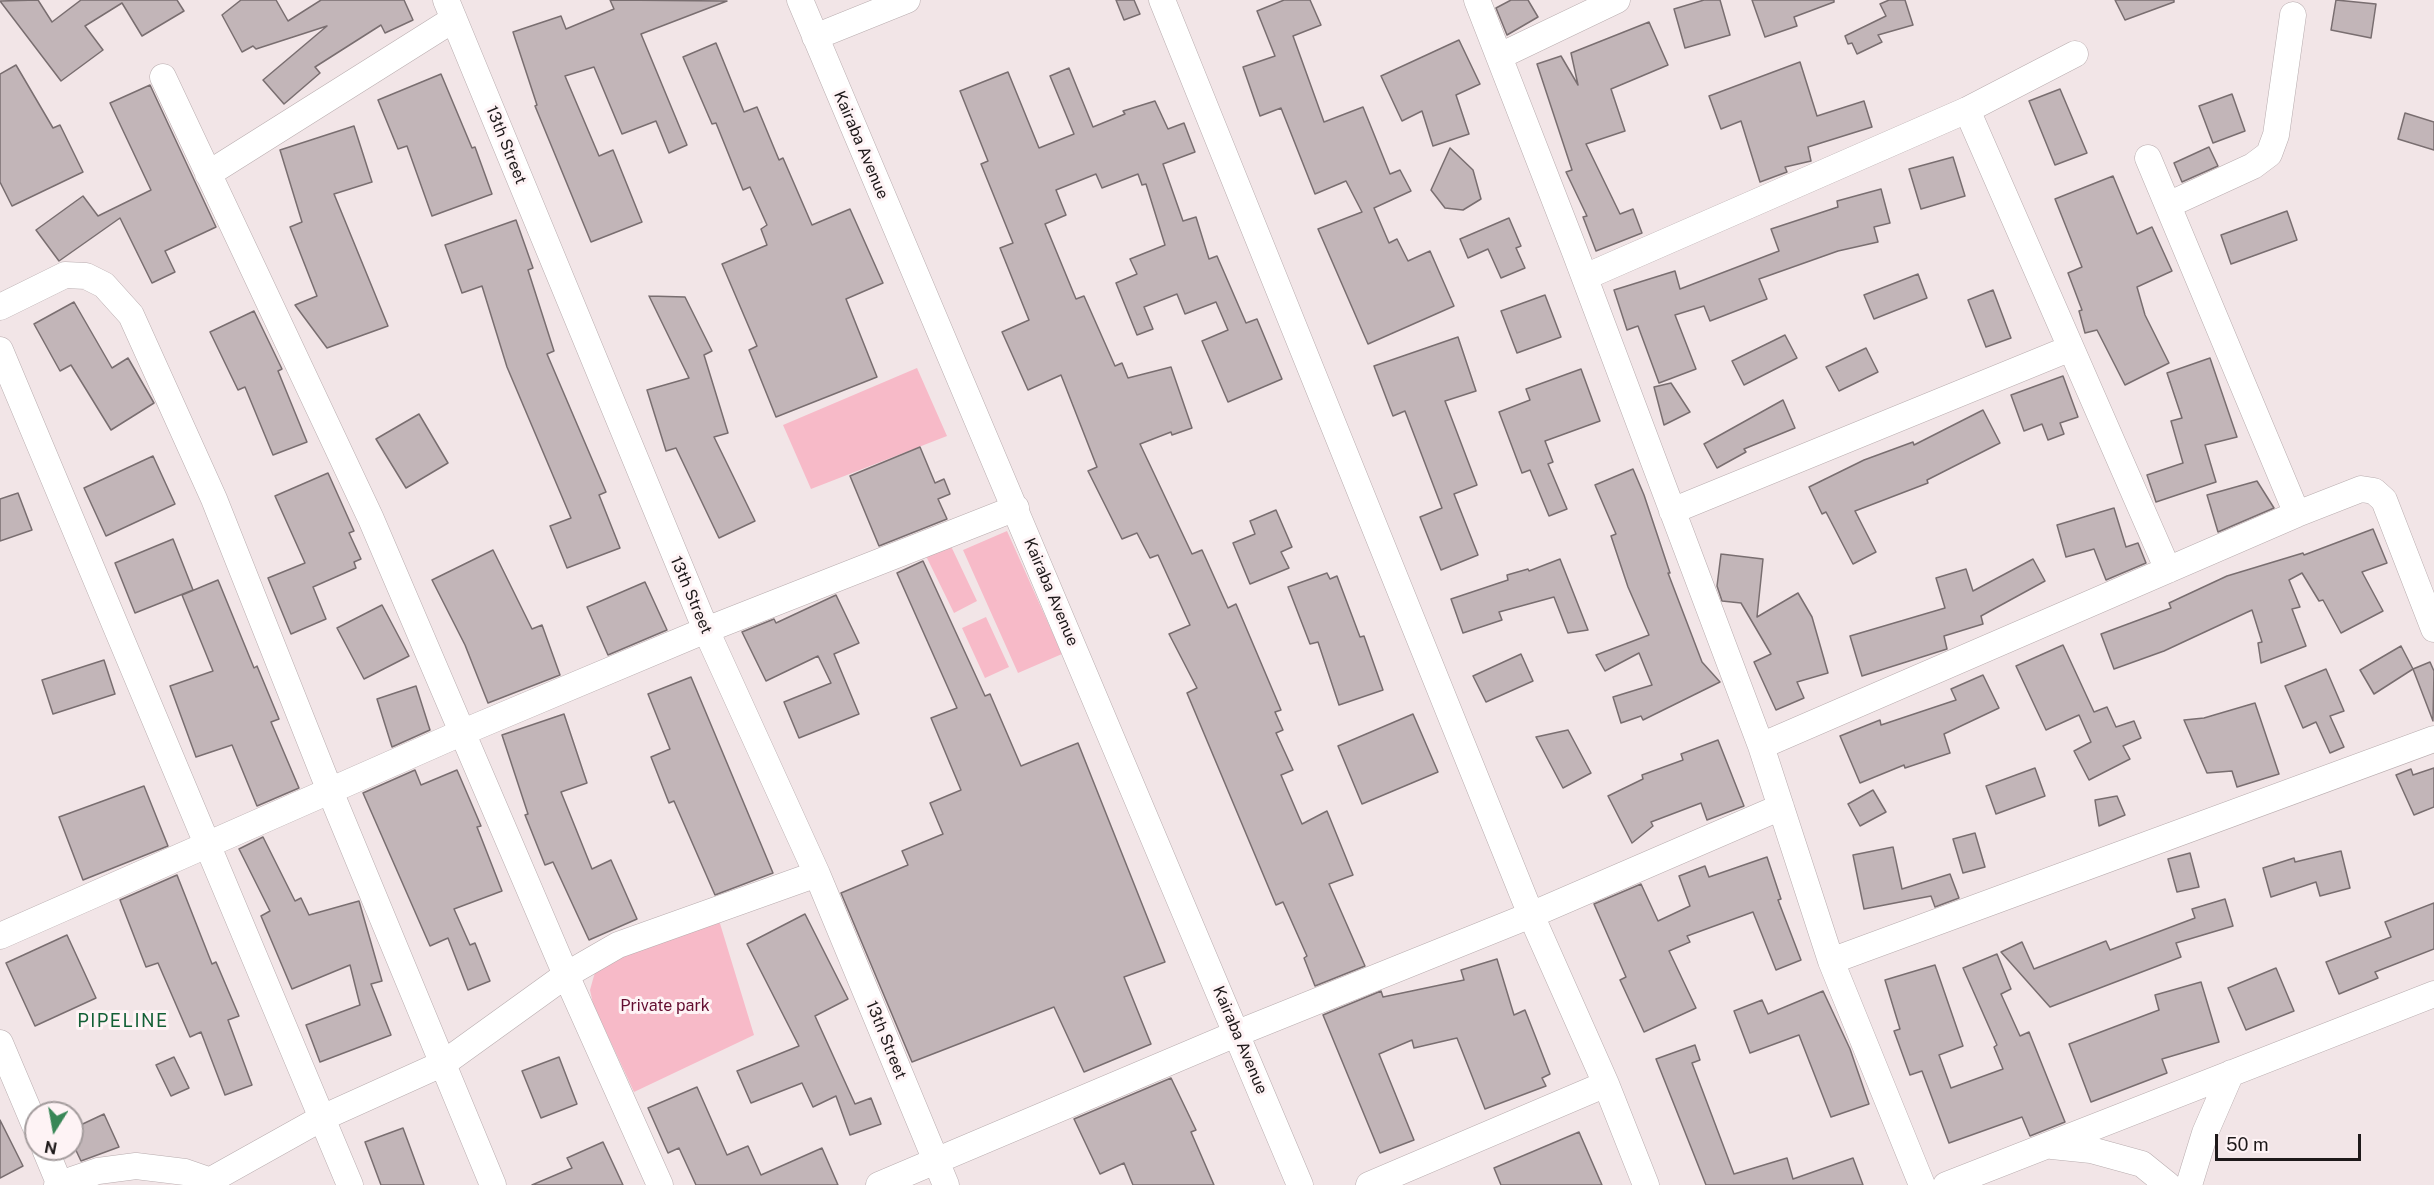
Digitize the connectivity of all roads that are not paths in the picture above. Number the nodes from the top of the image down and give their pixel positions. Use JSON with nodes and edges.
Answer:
{"nodes":[{"id":1,"x":800,"y":0,"type":"edge"},
{"id":2,"x":907,"y":0,"type":"edge"},
{"id":3,"x":1162,"y":0,"type":"edge"},
{"id":4,"x":1477,"y":0,"type":"edge"},
{"id":5,"x":1617,"y":0,"type":"edge"},
{"id":6,"x":450,"y":10,"type":"edge"},
{"id":7,"x":2293,"y":15,"type":"dead end"},
{"id":8,"x":816,"y":37,"type":"junction"},
{"id":9,"x":2075,"y":54,"type":"dead end"},
{"id":10,"x":1500,"y":56,"type":"junction"},
{"id":11,"x":163,"y":77,"type":"dead end"},
{"id":12,"x":1967,"y":110,"type":"junction"},
{"id":13,"x":2148,"y":158,"type":"dead end"},
{"id":14,"x":208,"y":174,"type":"junction"},
{"id":15,"x":2168,"y":205,"type":"junction"},
{"id":16,"x":1585,"y":277,"type":"junction"},
{"id":17,"x":0,"y":307,"type":"edge"},
{"id":18,"x":2071,"y":348,"type":"junction"},
{"id":19,"x":0,"y":350,"type":"edge"},
{"id":20,"x":1016,"y":508,"type":"junction"},
{"id":21,"x":1672,"y":511,"type":"junction"},
{"id":22,"x":2297,"y":514,"type":"junction"},
{"id":23,"x":2168,"y":570,"type":"junction"},
{"id":24,"x":2434,"y":628,"type":"edge"},
{"id":25,"x":706,"y":630,"type":"junction"},
{"id":26,"x":461,"y":733,"type":"junction"},
{"id":27,"x":2434,"y":739,"type":"edge"},
{"id":28,"x":1761,"y":746,"type":"junction"},
{"id":29,"x":330,"y":791,"type":"junction"},
{"id":30,"x":1781,"y":807,"type":"junction"},
{"id":31,"x":207,"y":845,"type":"junction"},
{"id":32,"x":817,"y":874,"type":"junction"},
{"id":33,"x":1531,"y":915,"type":"junction"},
{"id":34,"x":0,"y":936,"type":"edge"},
{"id":35,"x":1831,"y":961,"type":"junction"},
{"id":36,"x":566,"y":975,"type":"junction"},
{"id":37,"x":2434,"y":994,"type":"edge"},
{"id":38,"x":1238,"y":1034,"type":"junction"},
{"id":39,"x":0,"y":1043,"type":"edge"},
{"id":40,"x":444,"y":1063,"type":"junction"},
{"id":41,"x":2231,"y":1073,"type":"junction"},
{"id":42,"x":1606,"y":1084,"type":"junction"},
{"id":43,"x":25,"y":1101,"type":"edge"},
{"id":44,"x":322,"y":1118,"type":"junction"},
{"id":45,"x":2047,"y":1146,"type":"junction"},
{"id":46,"x":50,"y":1161,"type":"edge"},
{"id":47,"x":936,"y":1161,"type":"junction"},
{"id":48,"x":207,"y":1183,"type":"edge"},
{"id":49,"x":59,"y":1185,"type":"edge"},
{"id":50,"x":350,"y":1185,"type":"edge"},
{"id":51,"x":493,"y":1185,"type":"edge"},
{"id":52,"x":660,"y":1185,"type":"edge"},
{"id":53,"x":879,"y":1185,"type":"edge"},
{"id":54,"x":946,"y":1185,"type":"edge"},
{"id":55,"x":1300,"y":1185,"type":"edge"},
{"id":56,"x":1369,"y":1185,"type":"edge"},
{"id":57,"x":1646,"y":1185,"type":"edge"},
{"id":58,"x":1922,"y":1185,"type":"edge"},
{"id":59,"x":1946,"y":1185,"type":"edge"},
{"id":60,"x":2168,"y":1185,"type":"edge"},
{"id":61,"x":2189,"y":1185,"type":"edge"}],
"edges":[{"from":1,"to":8,"type":"street","name":"Kairaba Avenue"},
{"from":2,"to":8,"type":"street"},
{"from":3,"to":33,"type":"street"},
{"from":4,"to":10,"type":"street"},
{"from":5,"to":10,"type":"street"},
{"from":6,"to":14,"type":"street"},
{"from":6,"to":25,"type":"street","name":"13th Street"},
{"from":7,"to":15,"type":"street"},
{"from":8,"to":20,"type":"street","name":"Kairaba Avenue"},
{"from":9,"to":12,"type":"street"},
{"from":10,"to":16,"type":"street"},
{"from":11,"to":14,"type":"street"},
{"from":12,"to":16,"type":"street"},
{"from":12,"to":18,"type":"street"},
{"from":13,"to":15,"type":"street"},
{"from":14,"to":26,"type":"street"},
{"from":15,"to":22,"type":"street"},
{"from":16,"to":21,"type":"street"},
{"from":17,"to":29,"type":"street"},
{"from":18,"to":21,"type":"street"},
{"from":18,"to":23,"type":"street"},
{"from":19,"to":31,"type":"street"},
{"from":20,"to":25,"type":"street"},
{"from":20,"to":38,"type":"street","name":"Kairaba Avenue"},
{"from":21,"to":28,"type":"street"},
{"from":22,"to":23,"type":"street"},
{"from":22,"to":24,"type":"street"},
{"from":23,"to":28,"type":"street"},
{"from":25,"to":26,"type":"street"},
{"from":25,"to":32,"type":"street","name":"13th Street"},
{"from":26,"to":29,"type":"street"},
{"from":26,"to":36,"type":"street"},
{"from":27,"to":35,"type":"street"},
{"from":28,"to":30,"type":"street"},
{"from":29,"to":31,"type":"street"},
{"from":29,"to":40,"type":"street"},
{"from":30,"to":33,"type":"street"},
{"from":30,"to":35,"type":"street"},
{"from":31,"to":34,"type":"street"},
{"from":31,"to":44,"type":"street"},
{"from":32,"to":36,"type":"street"},
{"from":32,"to":47,"type":"street","name":"13th Street"},
{"from":33,"to":38,"type":"street"},
{"from":33,"to":42,"type":"street"},
{"from":35,"to":58,"type":"street"},
{"from":36,"to":40,"type":"street"},
{"from":36,"to":52,"type":"street"},
{"from":37,"to":41,"type":"street"},
{"from":38,"to":47,"type":"street"},
{"from":38,"to":55,"type":"street","name":"Kairaba Avenue"},
{"from":39,"to":43,"type":"street"},
{"from":40,"to":44,"type":"street"},
{"from":40,"to":51,"type":"street"},
{"from":41,"to":45,"type":"street"},
{"from":41,"to":61,"type":"street"},
{"from":42,"to":56,"type":"street"},
{"from":42,"to":57,"type":"street"},
{"from":44,"to":48,"type":"street"},
{"from":44,"to":50,"type":"street"},
{"from":45,"to":59,"type":"street"},
{"from":45,"to":60,"type":"street"},
{"from":46,"to":49,"type":"street"},
{"from":47,"to":53,"type":"street"},
{"from":47,"to":54,"type":"street","name":"13th Street"},
{"from":48,"to":49,"type":"street"}]}
